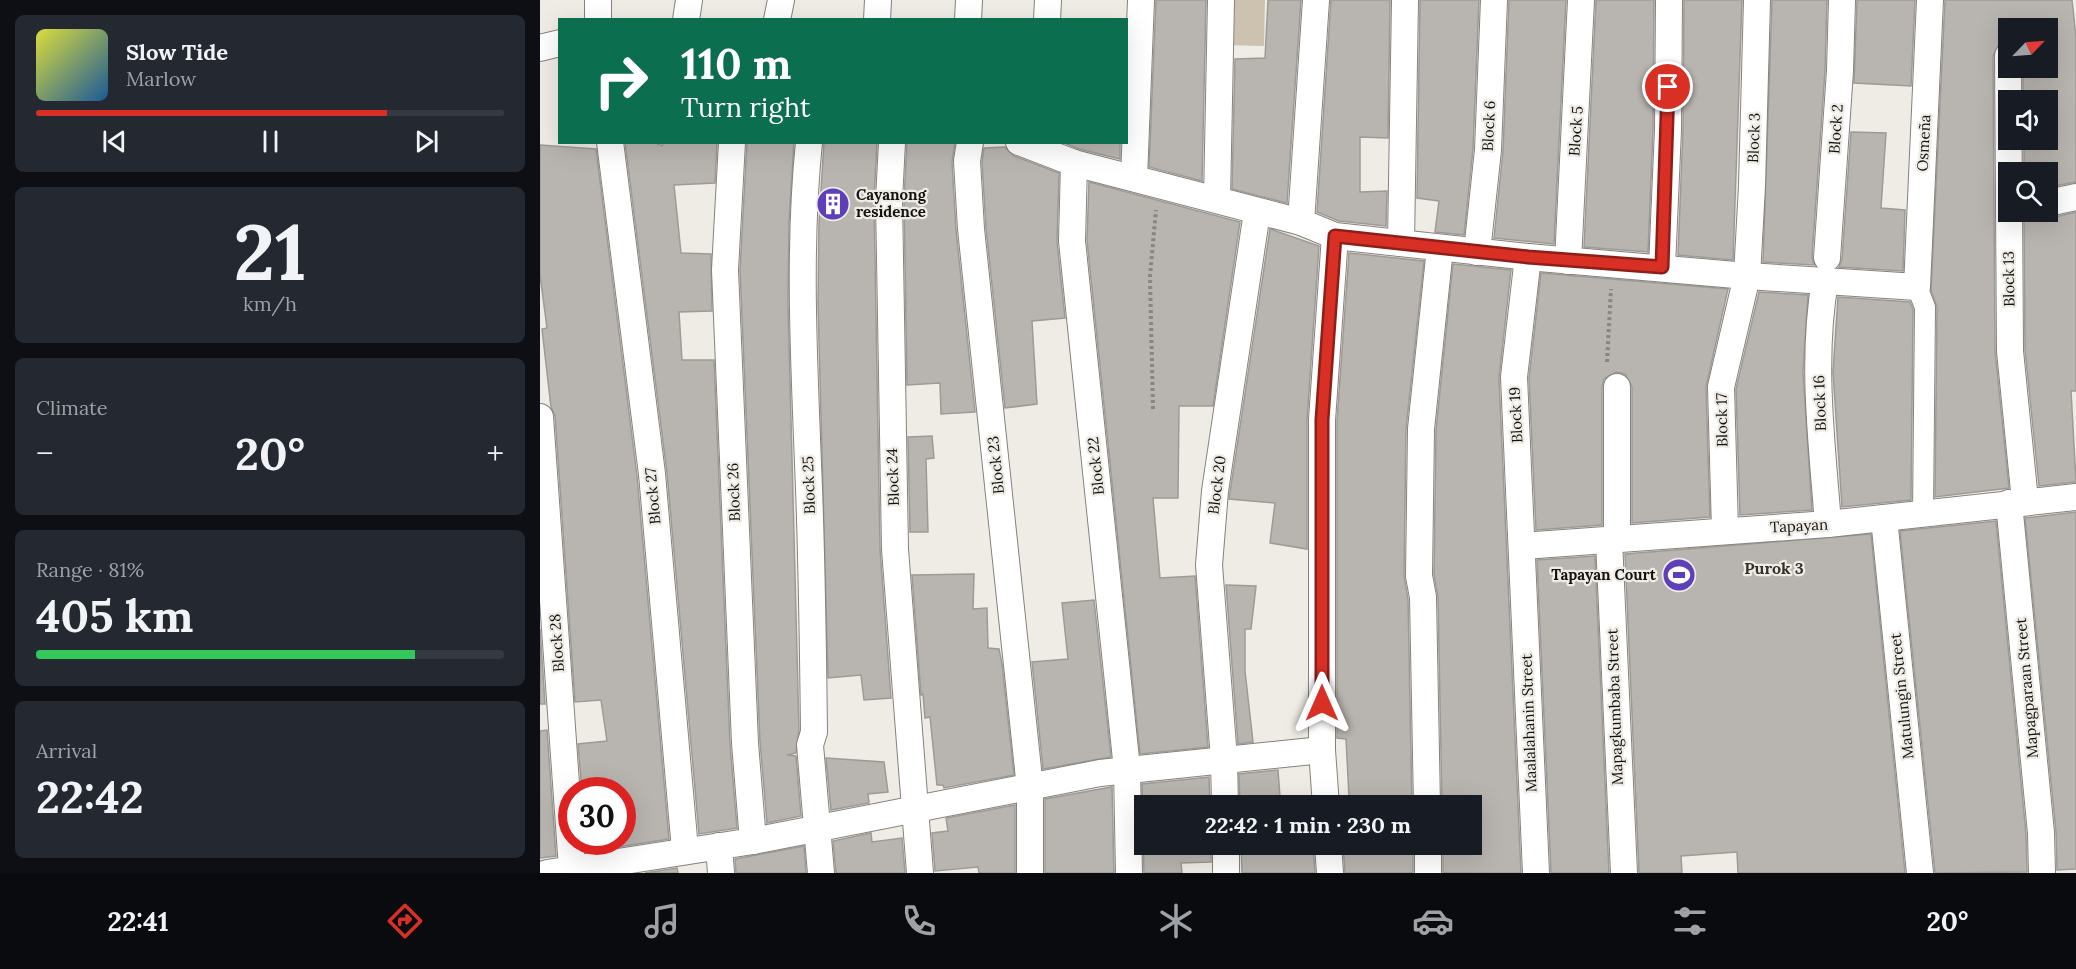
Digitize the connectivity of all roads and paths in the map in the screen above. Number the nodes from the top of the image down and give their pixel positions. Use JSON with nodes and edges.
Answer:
{"nodes":[{"id":1,"x":598,"y":0,"type":"edge"},
{"id":2,"x":689,"y":0,"type":"edge"},
{"id":3,"x":781,"y":0,"type":"edge"},
{"id":4,"x":878,"y":0,"type":"edge"},
{"id":5,"x":969,"y":0,"type":"edge"},
{"id":6,"x":1048,"y":0,"type":"edge"},
{"id":7,"x":1141,"y":0,"type":"edge"},
{"id":8,"x":1221,"y":0,"type":"edge"},
{"id":9,"x":1316,"y":0,"type":"edge"},
{"id":10,"x":1404,"y":0,"type":"edge"},
{"id":11,"x":1494,"y":0,"type":"edge"},
{"id":12,"x":1581,"y":0,"type":"edge"},
{"id":13,"x":1669,"y":0,"type":"edge"},
{"id":14,"x":1756,"y":0,"type":"edge"},
{"id":15,"x":1842,"y":0,"type":"edge"},
{"id":16,"x":1930,"y":0,"type":"edge"},
{"id":17,"x":598,"y":18,"type":"edge"},
{"id":18,"x":686,"y":18,"type":"edge"},
{"id":19,"x":777,"y":18,"type":"edge"},
{"id":20,"x":877,"y":18,"type":"edge"},
{"id":21,"x":968,"y":18,"type":"edge"},
{"id":22,"x":1047,"y":18,"type":"edge"},
{"id":23,"x":558,"y":44,"type":"edge"},
{"id":24,"x":540,"y":48,"type":"edge"},
{"id":25,"x":2008,"y":78,"type":"edge"},
{"id":26,"x":610,"y":144,"type":"edge"},
{"id":27,"x":732,"y":144,"type":"edge"},
{"id":28,"x":809,"y":144,"type":"edge"},
{"id":29,"x":892,"y":144,"type":"edge"},
{"id":30,"x":970,"y":144,"type":"edge"},
{"id":31,"x":1034,"y":145,"type":"edge"},
{"id":32,"x":2008,"y":162,"type":"edge"},
{"id":33,"x":1074,"y":163,"type":"junction"},
{"id":34,"x":1134,"y":178,"type":"junction"},
{"id":35,"x":1159,"y":186,"type":"junction"},
{"id":36,"x":2076,"y":197,"type":"edge"},
{"id":37,"x":1216,"y":199,"type":"junction"},
{"id":38,"x":2058,"y":201,"type":"edge"},
{"id":39,"x":1257,"y":212,"type":"junction"},
{"id":40,"x":1301,"y":222,"type":"junction"},
{"id":41,"x":2008,"y":222,"type":"edge"},
{"id":42,"x":1335,"y":236,"type":"junction"},
{"id":43,"x":1401,"y":243,"type":"junction"},
{"id":44,"x":1440,"y":248,"type":"junction"},
{"id":45,"x":1477,"y":252,"type":"junction"},
{"id":46,"x":1528,"y":257,"type":"junction"},
{"id":47,"x":1568,"y":261,"type":"junction"},
{"id":48,"x":1611,"y":264,"type":"junction"},
{"id":49,"x":1662,"y":267,"type":"junction"},
{"id":50,"x":1826,"y":270,"type":"junction"},
{"id":51,"x":1747,"y":276,"type":"junction"},
{"id":52,"x":1917,"y":287,"type":"junction"},
{"id":53,"x":1609,"y":353,"type":"dead end"},
{"id":54,"x":1617,"y":387,"type":"dead end"},
{"id":55,"x":1152,"y":410,"type":"dead end"},
{"id":56,"x":540,"y":417,"type":"edge"},
{"id":57,"x":2076,"y":498,"type":"edge"},
{"id":58,"x":2017,"y":502,"type":"junction"},
{"id":59,"x":1923,"y":514,"type":"junction"},
{"id":60,"x":1884,"y":518,"type":"junction"},
{"id":61,"x":1828,"y":524,"type":"junction"},
{"id":62,"x":1725,"y":530,"type":"junction"},
{"id":63,"x":1613,"y":540,"type":"junction"},
{"id":64,"x":1522,"y":546,"type":"junction"},
{"id":65,"x":1522,"y":574,"type":"joint"},
{"id":66,"x":1322,"y":750,"type":"junction"},
{"id":67,"x":1224,"y":759,"type":"junction"},
{"id":68,"x":1127,"y":769,"type":"junction"},
{"id":69,"x":1030,"y":788,"type":"junction"},
{"id":70,"x":1225,"y":795,"type":"edge"},
{"id":71,"x":1325,"y":795,"type":"edge"},
{"id":72,"x":1427,"y":795,"type":"edge"},
{"id":73,"x":917,"y":810,"type":"junction"},
{"id":74,"x":817,"y":828,"type":"junction"},
{"id":75,"x":753,"y":841,"type":"junction"},
{"id":76,"x":719,"y":846,"type":"junction"},
{"id":77,"x":685,"y":850,"type":"junction"},
{"id":78,"x":1226,"y":855,"type":"edge"},
{"id":79,"x":1329,"y":855,"type":"edge"},
{"id":80,"x":1428,"y":855,"type":"edge"},
{"id":81,"x":621,"y":866,"type":"edge"},
{"id":82,"x":572,"y":868,"type":"junction"},
{"id":83,"x":547,"y":873,"type":"edge"},
{"id":84,"x":721,"y":873,"type":"edge"},
{"id":85,"x":821,"y":873,"type":"edge"},
{"id":86,"x":920,"y":873,"type":"edge"},
{"id":87,"x":1030,"y":873,"type":"edge"},
{"id":88,"x":1129,"y":873,"type":"edge"},
{"id":89,"x":1226,"y":873,"type":"edge"},
{"id":90,"x":1330,"y":873,"type":"edge"},
{"id":91,"x":1428,"y":873,"type":"edge"},
{"id":92,"x":1536,"y":873,"type":"edge"},
{"id":93,"x":1624,"y":873,"type":"edge"},
{"id":94,"x":1920,"y":873,"type":"edge"},
{"id":95,"x":2042,"y":873,"type":"edge"}],
"edges":[{"from":1,"to":17,"type":"street"},
{"from":2,"to":18,"type":"street"},
{"from":3,"to":19,"type":"street"},
{"from":4,"to":20,"type":"street"},
{"from":5,"to":21,"type":"street"},
{"from":6,"to":22,"type":"street"},
{"from":7,"to":34,"type":"street"},
{"from":8,"to":37,"type":"street"},
{"from":9,"to":40,"type":"street"},
{"from":10,"to":43,"type":"street"},
{"from":11,"to":45,"type":"street","name":"Block 6"},
{"from":12,"to":47,"type":"street","name":"Block 5"},
{"from":13,"to":49,"type":"street"},
{"from":14,"to":51,"type":"street","name":"Block 3"},
{"from":15,"to":50,"type":"street","name":"Block 2"},
{"from":16,"to":52,"type":"street","name":"Osmeña"},
{"from":23,"to":24,"type":"street"},
{"from":25,"to":32,"type":"street","name":"Block 13"},
{"from":26,"to":77,"type":"street","name":"Block 27"},
{"from":27,"to":75,"type":"street","name":"Block 26"},
{"from":28,"to":74,"type":"street","name":"Block 25"},
{"from":29,"to":73,"type":"street","name":"Block 24"},
{"from":30,"to":69,"type":"street","name":"Block 23"},
{"from":31,"to":33,"type":"street"},
{"from":33,"to":34,"type":"street"},
{"from":33,"to":68,"type":"street","name":"Block 22"},
{"from":34,"to":35,"type":"street"},
{"from":35,"to":37,"type":"street"},
{"from":35,"to":55,"type":"path"},
{"from":36,"to":38,"type":"street"},
{"from":37,"to":39,"type":"street"},
{"from":39,"to":40,"type":"street"},
{"from":39,"to":67,"type":"street","name":"Block 20"},
{"from":40,"to":42,"type":"street"},
{"from":41,"to":58,"type":"street","name":"Block 13"},
{"from":42,"to":43,"type":"street"},
{"from":42,"to":66,"type":"street"},
{"from":43,"to":44,"type":"street"},
{"from":44,"to":45,"type":"street"},
{"from":44,"to":72,"type":"street"},
{"from":45,"to":46,"type":"street"},
{"from":46,"to":47,"type":"street"},
{"from":46,"to":64,"type":"street","name":"Block 19"},
{"from":47,"to":48,"type":"street"},
{"from":48,"to":49,"type":"street"},
{"from":48,"to":53,"type":"path"},
{"from":49,"to":51,"type":"street"},
{"from":50,"to":51,"type":"street"},
{"from":50,"to":52,"type":"street"},
{"from":50,"to":61,"type":"street","name":"Block 16"},
{"from":51,"to":62,"type":"street","name":"Block 17"},
{"from":52,"to":59,"type":"street"},
{"from":54,"to":63,"type":"street","name":"Mapagkumbaba Street"},
{"from":56,"to":82,"type":"street","name":"Block 28"},
{"from":57,"to":58,"type":"street","name":"Tapayan"},
{"from":58,"to":59,"type":"street","name":"Tapayan"},
{"from":58,"to":95,"type":"street","name":"Mapagparaan Street"},
{"from":59,"to":60,"type":"street","name":"Tapayan"},
{"from":60,"to":61,"type":"street","name":"Tapayan"},
{"from":60,"to":94,"type":"street","name":"Matulungin Street"},
{"from":61,"to":62,"type":"street","name":"Tapayan"},
{"from":62,"to":63,"type":"street","name":"Tapayan"},
{"from":63,"to":64,"type":"street","name":"Tapayan"},
{"from":63,"to":93,"type":"street","name":"Mapagkumbaba Street"},
{"from":64,"to":65,"type":"street","name":"Block 19"},
{"from":65,"to":92,"type":"street","name":"Maalalahanin Street"},
{"from":66,"to":67,"type":"street"},
{"from":66,"to":71,"type":"street"},
{"from":67,"to":68,"type":"street"},
{"from":67,"to":70,"type":"street","name":"Block 20"},
{"from":68,"to":69,"type":"street"},
{"from":68,"to":88,"type":"street","name":"Block 22"},
{"from":69,"to":73,"type":"street"},
{"from":69,"to":87,"type":"street","name":"Block 23"},
{"from":73,"to":74,"type":"street"},
{"from":73,"to":86,"type":"street","name":"Block 24"},
{"from":74,"to":75,"type":"street"},
{"from":74,"to":85,"type":"street","name":"Block 25"},
{"from":75,"to":76,"type":"street"},
{"from":76,"to":77,"type":"street"},
{"from":76,"to":84,"type":"street"},
{"from":77,"to":81,"type":"street"},
{"from":78,"to":89,"type":"street"},
{"from":79,"to":90,"type":"street"},
{"from":80,"to":91,"type":"street"},
{"from":81,"to":82,"type":"street"},
{"from":82,"to":83,"type":"street"}]}
